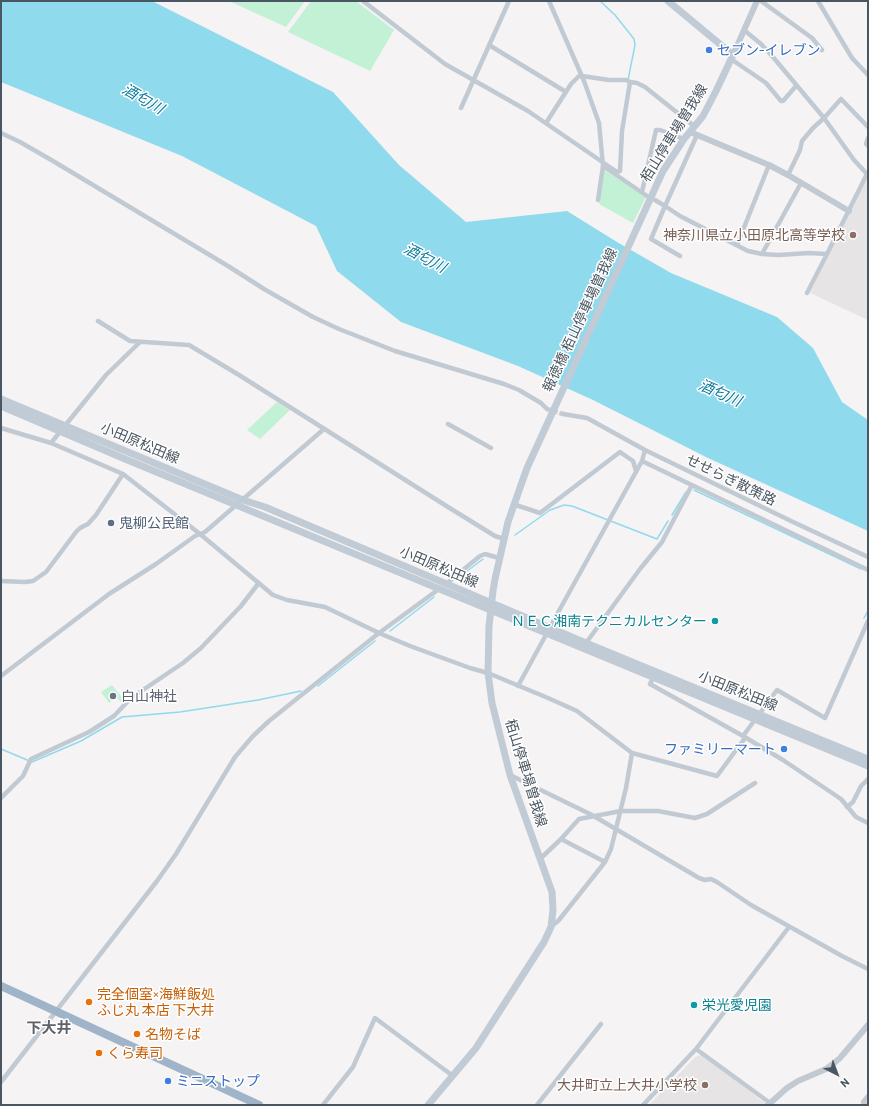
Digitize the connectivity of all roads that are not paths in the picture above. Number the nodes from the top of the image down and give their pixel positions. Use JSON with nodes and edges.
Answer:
{"nodes":[{"id":1,"x":363,"y":1,"type":"edge"},
{"id":2,"x":509,"y":1,"type":"edge"},
{"id":3,"x":549,"y":1,"type":"edge"},
{"id":4,"x":668,"y":1,"type":"edge"},
{"id":5,"x":757,"y":1,"type":"edge"},
{"id":6,"x":762,"y":1,"type":"edge"},
{"id":7,"x":818,"y":1,"type":"edge"},
{"id":8,"x":744,"y":30,"type":"junction"},
{"id":9,"x":489,"y":45,"type":"junction"},
{"id":10,"x":822,"y":50,"type":"dead end"},
{"id":11,"x":732,"y":57,"type":"junction"},
{"id":12,"x":581,"y":75,"type":"junction"},
{"id":13,"x":868,"y":75,"type":"edge"},
{"id":14,"x":474,"y":80,"type":"junction"},
{"id":15,"x":630,"y":82,"type":"junction"},
{"id":16,"x":796,"y":86,"type":"junction"},
{"id":17,"x":566,"y":92,"type":"junction"},
{"id":18,"x":461,"y":108,"type":"dead end"},
{"id":19,"x":824,"y":118,"type":"junction"},
{"id":20,"x":546,"y":123,"type":"junction"},
{"id":21,"x":868,"y":127,"type":"edge"},
{"id":22,"x":692,"y":129,"type":"junction"},
{"id":23,"x":1,"y":133,"type":"edge"},
{"id":24,"x":697,"y":135,"type":"junction"},
{"id":25,"x":868,"y":138,"type":"edge"},
{"id":26,"x":684,"y":140,"type":"junction"},
{"id":27,"x":868,"y":146,"type":"edge"},
{"id":28,"x":603,"y":164,"type":"junction"},
{"id":29,"x":769,"y":165,"type":"junction"},
{"id":30,"x":616,"y":173,"type":"junction"},
{"id":31,"x":868,"y":173,"type":"edge"},
{"id":32,"x":788,"y":175,"type":"junction"},
{"id":33,"x":801,"y":183,"type":"junction"},
{"id":34,"x":642,"y":192,"type":"junction"},
{"id":35,"x":647,"y":196,"type":"dead end"},
{"id":36,"x":598,"y":200,"type":"dead end"},
{"id":37,"x":654,"y":200,"type":"dead end"},
{"id":38,"x":665,"y":206,"type":"junction"},
{"id":39,"x":849,"y":211,"type":"junction"},
{"id":40,"x":634,"y":235,"type":"joint"},
{"id":41,"x":737,"y":246,"type":"junction"},
{"id":42,"x":762,"y":254,"type":"junction"},
{"id":43,"x":827,"y":254,"type":"junction"},
{"id":44,"x":680,"y":256,"type":"dead end"},
{"id":45,"x":807,"y":293,"type":"dead end"},
{"id":46,"x":98,"y":321,"type":"dead end"},
{"id":47,"x":140,"y":342,"type":"junction"},
{"id":48,"x":1,"y":399,"type":"edge"},
{"id":49,"x":1,"y":406,"type":"edge"},
{"id":50,"x":547,"y":409,"type":"tunnel mouth"},
{"id":51,"x":563,"y":414,"type":"tunnel mouth"},
{"id":52,"x":550,"y":417,"type":"joint"},
{"id":53,"x":448,"y":424,"type":"dead end"},
{"id":54,"x":1,"y":428,"type":"edge"},
{"id":55,"x":63,"y":429,"type":"junction"},
{"id":56,"x":324,"y":429,"type":"junction"},
{"id":57,"x":51,"y":443,"type":"junction"},
{"id":58,"x":491,"y":448,"type":"dead end"},
{"id":59,"x":645,"y":450,"type":"junction"},
{"id":60,"x":642,"y":461,"type":"junction"},
{"id":61,"x":636,"y":471,"type":"junction"},
{"id":62,"x":123,"y":474,"type":"junction"},
{"id":63,"x":692,"y":485,"type":"junction"},
{"id":64,"x":243,"y":500,"type":"junction"},
{"id":65,"x":513,"y":504,"type":"junction"},
{"id":66,"x":236,"y":505,"type":"junction"},
{"id":67,"x":668,"y":518,"type":"dead end"},
{"id":68,"x":674,"y":520,"type":"junction"},
{"id":69,"x":200,"y":534,"type":"junction"},
{"id":70,"x":504,"y":540,"type":"junction"},
{"id":71,"x":500,"y":556,"type":"junction"},
{"id":72,"x":868,"y":557,"type":"edge"},
{"id":73,"x":868,"y":570,"type":"edge"},
{"id":74,"x":1,"y":581,"type":"edge"},
{"id":75,"x":258,"y":584,"type":"junction"},
{"id":76,"x":446,"y":584,"type":"junction"},
{"id":77,"x":439,"y":589,"type":"junction"},
{"id":78,"x":492,"y":607,"type":"junction"},
{"id":79,"x":868,"y":621,"type":"edge"},
{"id":80,"x":549,"y":630,"type":"junction"},
{"id":81,"x":379,"y":633,"type":"junction"},
{"id":82,"x":586,"y":643,"type":"junction"},
{"id":83,"x":488,"y":673,"type":"junction"},
{"id":84,"x":1,"y":676,"type":"edge"},
{"id":85,"x":653,"y":678,"type":"junction"},
{"id":86,"x":518,"y":686,"type":"junction"},
{"id":87,"x":757,"y":717,"type":"junction"},
{"id":88,"x":744,"y":737,"type":"junction"},
{"id":89,"x":632,"y":753,"type":"junction"},
{"id":90,"x":868,"y":759,"type":"edge"},
{"id":91,"x":868,"y":766,"type":"edge"},
{"id":92,"x":510,"y":775,"type":"junction"},
{"id":93,"x":868,"y":779,"type":"edge"},
{"id":94,"x":754,"y":783,"type":"dead end"},
{"id":95,"x":1,"y":798,"type":"edge"},
{"id":96,"x":847,"y":807,"type":"junction"},
{"id":97,"x":621,"y":811,"type":"junction"},
{"id":98,"x":592,"y":816,"type":"junction"},
{"id":99,"x":868,"y":823,"type":"edge"},
{"id":100,"x":616,"y":830,"type":"junction"},
{"id":101,"x":561,"y":839,"type":"junction"},
{"id":102,"x":540,"y":859,"type":"junction"},
{"id":103,"x":605,"y":862,"type":"junction"},
{"id":104,"x":789,"y":926,"type":"junction"},
{"id":105,"x":551,"y":927,"type":"junction"},
{"id":106,"x":868,"y":969,"type":"edge"},
{"id":107,"x":1,"y":986,"type":"edge"},
{"id":108,"x":56,"y":1012,"type":"junction"},
{"id":109,"x":602,"y":1024,"type":"dead end"},
{"id":110,"x":868,"y":1025,"type":"edge"},
{"id":111,"x":696,"y":1049,"type":"junction"},
{"id":112,"x":453,"y":1076,"type":"junction"},
{"id":113,"x":1,"y":1082,"type":"edge"},
{"id":114,"x":868,"y":1096,"type":"edge"},
{"id":115,"x":769,"y":1104,"type":"edge"},
{"id":116,"x":259,"y":1105,"type":"edge"},
{"id":117,"x":323,"y":1105,"type":"edge"},
{"id":118,"x":428,"y":1105,"type":"edge"},
{"id":119,"x":537,"y":1105,"type":"edge"},
{"id":120,"x":643,"y":1105,"type":"edge"},
{"id":121,"x":866,"y":1105,"type":"edge"}],
"edges":[{"from":1,"to":14,"type":"street"},
{"from":2,"to":9,"type":"street"},
{"from":3,"to":12,"type":"street"},
{"from":4,"to":11,"type":"main road"},
{"from":5,"to":8,"type":"street"},
{"from":6,"to":10,"type":"street"},
{"from":7,"to":13,"type":"street"},
{"from":8,"to":11,"type":"street"},
{"from":8,"to":16,"type":"street"},
{"from":9,"to":14,"type":"street"},
{"from":9,"to":17,"type":"street"},
{"from":11,"to":16,"type":"street"},
{"from":11,"to":22,"type":"main road","name":"栢山停車場曽我線"},
{"from":12,"to":15,"type":"street"},
{"from":12,"to":17,"type":"street"},
{"from":12,"to":28,"type":"street"},
{"from":14,"to":18,"type":"street"},
{"from":14,"to":20,"type":"street"},
{"from":15,"to":22,"type":"street"},
{"from":15,"to":30,"type":"street"},
{"from":16,"to":19,"type":"street"},
{"from":17,"to":20,"type":"street"},
{"from":19,"to":21,"type":"street"},
{"from":19,"to":31,"type":"street"},
{"from":19,"to":32,"type":"street"},
{"from":20,"to":28,"type":"street"},
{"from":22,"to":24,"type":"street"},
{"from":22,"to":26,"type":"main road","name":"栢山停車場曽我線"},
{"from":23,"to":50,"type":"street"},
{"from":24,"to":29,"type":"street"},
{"from":24,"to":38,"type":"street"},
{"from":25,"to":27,"type":"street"},
{"from":26,"to":34,"type":"street"},
{"from":26,"to":40,"type":"main road","name":"栢山停車場曽我線"},
{"from":28,"to":30,"type":"street"},
{"from":28,"to":36,"type":"street"},
{"from":29,"to":32,"type":"street"},
{"from":29,"to":41,"type":"street"},
{"from":30,"to":34,"type":"street"},
{"from":31,"to":39,"type":"street"},
{"from":32,"to":33,"type":"street"},
{"from":33,"to":39,"type":"street"},
{"from":33,"to":42,"type":"street"},
{"from":34,"to":35,"type":"street"},
{"from":37,"to":38,"type":"street"},
{"from":38,"to":41,"type":"street"},
{"from":38,"to":44,"type":"street"},
{"from":39,"to":43,"type":"street"},
{"from":40,"to":52,"type":"main road","name":"報徳橋 栢山停車場曽我線"},
{"from":41,"to":42,"type":"street"},
{"from":42,"to":43,"type":"street"},
{"from":43,"to":45,"type":"street"},
{"from":46,"to":47,"type":"street"},
{"from":47,"to":55,"type":"street"},
{"from":47,"to":56,"type":"street"},
{"from":48,"to":55,"type":"main road","name":"小田原松田線"},
{"from":49,"to":55,"type":"main road","name":"小田原松田線"},
{"from":51,"to":59,"type":"street","name":"せせらぎ散策路"},
{"from":52,"to":65,"type":"main road","name":"栢山停車場曽我線"},
{"from":53,"to":58,"type":"street"},
{"from":54,"to":57,"type":"street"},
{"from":55,"to":57,"type":"street"},
{"from":55,"to":64,"type":"main road","name":"小田原松田線"},
{"from":55,"to":66,"type":"main road","name":"小田原松田線"},
{"from":56,"to":64,"type":"street"},
{"from":56,"to":70,"type":"street"},
{"from":57,"to":62,"type":"street"},
{"from":59,"to":60,"type":"street"},
{"from":59,"to":72,"type":"street","name":"せせらぎ散策路"},
{"from":60,"to":61,"type":"street"},
{"from":60,"to":63,"type":"street"},
{"from":61,"to":65,"type":"street"},
{"from":61,"to":80,"type":"street"},
{"from":62,"to":69,"type":"street"},
{"from":62,"to":74,"type":"street"},
{"from":63,"to":68,"type":"street"},
{"from":63,"to":73,"type":"street"},
{"from":64,"to":66,"type":"street"},
{"from":64,"to":76,"type":"main road","name":"小田原松田線"},
{"from":65,"to":70,"type":"main road","name":"栢山停車場曽我線"},
{"from":66,"to":69,"type":"street"},
{"from":66,"to":77,"type":"main road","name":"小田原松田線"},
{"from":67,"to":68,"type":"street"},
{"from":68,"to":82,"type":"street"},
{"from":69,"to":75,"type":"street"},
{"from":69,"to":84,"type":"street"},
{"from":70,"to":71,"type":"main road","name":"栢山停車場曽我線"},
{"from":71,"to":76,"type":"street"},
{"from":71,"to":78,"type":"main road","name":"栢山停車場曽我線"},
{"from":75,"to":81,"type":"street"},
{"from":75,"to":95,"type":"street"},
{"from":76,"to":78,"type":"main road","name":"小田原松田線"},
{"from":77,"to":78,"type":"main road","name":"小田原松田線"},
{"from":77,"to":81,"type":"street"},
{"from":78,"to":80,"type":"main road","name":"小田原松田線"},
{"from":78,"to":83,"type":"main road","name":"栢山停車場曽我線"},
{"from":79,"to":87,"type":"street"},
{"from":80,"to":82,"type":"main road","name":"小田原松田線"},
{"from":80,"to":85,"type":"main road","name":"小田原松田線"},
{"from":80,"to":86,"type":"street"},
{"from":81,"to":83,"type":"street"},
{"from":81,"to":108,"type":"street"},
{"from":82,"to":87,"type":"main road","name":"小田原松田線"},
{"from":83,"to":86,"type":"street"},
{"from":83,"to":92,"type":"main road","name":"栢山停車場曽我線"},
{"from":85,"to":87,"type":"main road","name":"小田原松田線"},
{"from":85,"to":88,"type":"street"},
{"from":86,"to":89,"type":"street"},
{"from":87,"to":88,"type":"street"},
{"from":87,"to":90,"type":"main road","name":"小田原松田線"},
{"from":87,"to":91,"type":"main road","name":"小田原松田線"},
{"from":88,"to":89,"type":"street"},
{"from":88,"to":96,"type":"street"},
{"from":89,"to":97,"type":"street"},
{"from":92,"to":98,"type":"street"},
{"from":92,"to":102,"type":"main road","name":"栢山停車場曽我線"},
{"from":93,"to":96,"type":"street"},
{"from":94,"to":97,"type":"street"},
{"from":96,"to":99,"type":"street"},
{"from":97,"to":98,"type":"street"},
{"from":97,"to":100,"type":"street"},
{"from":98,"to":100,"type":"street"},
{"from":98,"to":101,"type":"street"},
{"from":100,"to":103,"type":"street"},
{"from":100,"to":104,"type":"street"},
{"from":101,"to":102,"type":"street"},
{"from":101,"to":103,"type":"street"},
{"from":102,"to":105,"type":"main road","name":"栢山停車場曽我線"},
{"from":103,"to":105,"type":"street"},
{"from":104,"to":106,"type":"street"},
{"from":104,"to":111,"type":"street"},
{"from":105,"to":112,"type":"main road","name":"栢山停車場曽我線"},
{"from":107,"to":108,"type":"highway"},
{"from":108,"to":113,"type":"street"},
{"from":108,"to":116,"type":"highway"},
{"from":109,"to":119,"type":"street"},
{"from":110,"to":115,"type":"street"},
{"from":111,"to":115,"type":"street"},
{"from":111,"to":120,"type":"street"},
{"from":112,"to":117,"type":"street"},
{"from":112,"to":118,"type":"main road","name":"栢山停車場曽我線"},
{"from":114,"to":121,"type":"street"}]}
